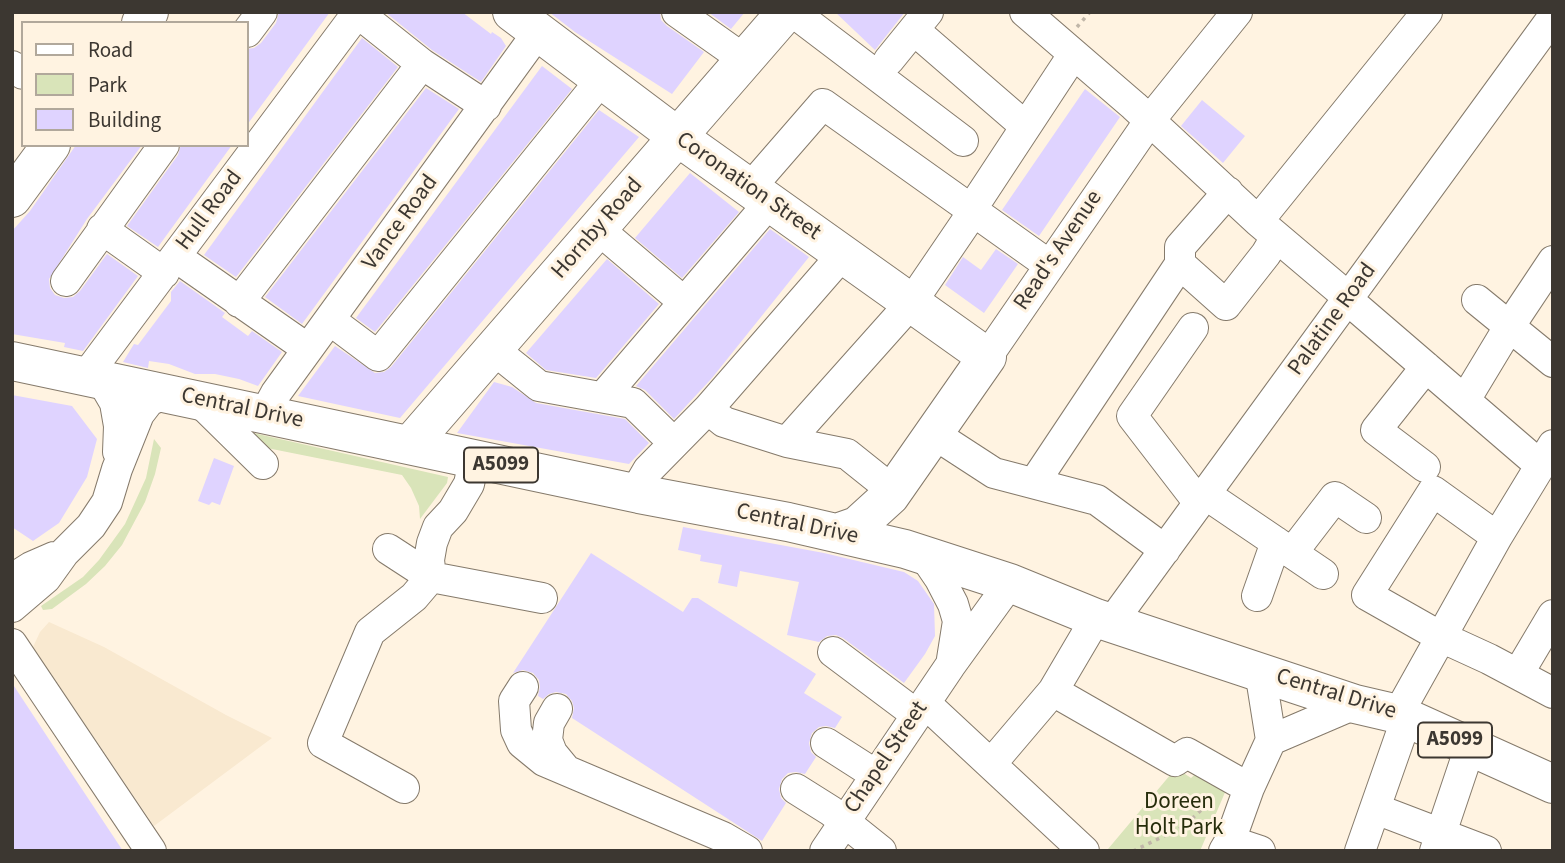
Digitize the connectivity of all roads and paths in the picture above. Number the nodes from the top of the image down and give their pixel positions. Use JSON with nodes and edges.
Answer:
{"nodes":[{"id":1,"x":262,"y":12,"type":"edge"},
{"id":2,"x":677,"y":12,"type":"edge"},
{"id":3,"x":786,"y":12,"type":"edge"},
{"id":4,"x":793,"y":12,"type":"edge"},
{"id":5,"x":1025,"y":12,"type":"edge"},
{"id":6,"x":1427,"y":12,"type":"edge"},
{"id":7,"x":358,"y":13,"type":"edge"},
{"id":8,"x":1228,"y":16,"type":"edge"},
{"id":9,"x":1553,"y":17,"type":"edge"},
{"id":10,"x":921,"y":21,"type":"edge"},
{"id":11,"x":526,"y":22,"type":"edge"},
{"id":12,"x":248,"y":31,"type":"edge"},
{"id":13,"x":1073,"y":55,"type":"junction"},
{"id":14,"x":745,"y":60,"type":"junction"},
{"id":15,"x":889,"y":60,"type":"dead end"},
{"id":16,"x":422,"y":65,"type":"junction"},
{"id":17,"x":601,"y":80,"type":"junction"},
{"id":18,"x":486,"y":106,"type":"junction"},
{"id":19,"x":1150,"y":120,"type":"junction"},
{"id":20,"x":1025,"y":126,"type":"junction"},
{"id":21,"x":678,"y":137,"type":"junction"},
{"id":22,"x":963,"y":141,"type":"dead end"},
{"id":23,"x":50,"y":147,"type":"edge"},
{"id":24,"x":163,"y":147,"type":"edge"},
{"id":25,"x":1228,"y":192,"type":"junction"},
{"id":26,"x":760,"y":195,"type":"junction"},
{"id":27,"x":12,"y":198,"type":"edge"},
{"id":28,"x":972,"y":211,"type":"junction"},
{"id":29,"x":102,"y":229,"type":"junction"},
{"id":30,"x":598,"y":229,"type":"junction"},
{"id":31,"x":1267,"y":229,"type":"junction"},
{"id":32,"x":843,"y":254,"type":"junction"},
{"id":33,"x":1553,"y":261,"type":"edge"},
{"id":34,"x":1180,"y":264,"type":"junction"},
{"id":35,"x":170,"y":265,"type":"junction"},
{"id":36,"x":1049,"y":265,"type":"junction"},
{"id":37,"x":66,"y":281,"type":"dead end"},
{"id":38,"x":1348,"y":299,"type":"junction"},
{"id":39,"x":1477,"y":300,"type":"dead end"},
{"id":40,"x":684,"y":302,"type":"junction"},
{"id":41,"x":239,"y":303,"type":"junction"},
{"id":42,"x":911,"y":303,"type":"junction"},
{"id":43,"x":330,"y":320,"type":"junction"},
{"id":44,"x":1209,"y":320,"type":"junction"},
{"id":45,"x":1509,"y":327,"type":"junction"},
{"id":46,"x":308,"y":349,"type":"junction"},
{"id":47,"x":494,"y":349,"type":"junction"},
{"id":48,"x":987,"y":357,"type":"junction"},
{"id":49,"x":12,"y":361,"type":"edge"},
{"id":50,"x":1553,"y":362,"type":"edge"},
{"id":51,"x":1426,"y":367,"type":"junction"},
{"id":52,"x":93,"y":378,"type":"junction"},
{"id":53,"x":183,"y":397,"type":"junction"},
{"id":54,"x":603,"y":397,"type":"junction"},
{"id":55,"x":1465,"y":400,"type":"junction"},
{"id":56,"x":708,"y":409,"type":"junction"},
{"id":57,"x":264,"y":415,"type":"junction"},
{"id":58,"x":934,"y":434,"type":"junction"},
{"id":59,"x":786,"y":442,"type":"junction"},
{"id":60,"x":674,"y":443,"type":"junction"},
{"id":61,"x":410,"y":445,"type":"junction"},
{"id":62,"x":1547,"y":455,"type":"edge"},
{"id":63,"x":474,"y":460,"type":"junction"},
{"id":64,"x":263,"y":464,"type":"dead end"},
{"id":65,"x":1425,"y":467,"type":"dead end"},
{"id":66,"x":117,"y":469,"type":"junction"},
{"id":67,"x":1034,"y":482,"type":"junction"},
{"id":68,"x":891,"y":493,"type":"junction"},
{"id":69,"x":639,"y":494,"type":"junction"},
{"id":70,"x":1202,"y":499,"type":"junction"},
{"id":71,"x":1366,"y":518,"type":"dead end"},
{"id":72,"x":837,"y":533,"type":"junction"},
{"id":73,"x":1497,"y":537,"type":"junction"},
{"id":74,"x":1284,"y":547,"type":"junction"},
{"id":75,"x":388,"y":549,"type":"dead end"},
{"id":76,"x":1165,"y":550,"type":"junction"},
{"id":77,"x":914,"y":552,"type":"junction"},
{"id":78,"x":64,"y":553,"type":"junction"},
{"id":79,"x":1323,"y":574,"type":"dead end"},
{"id":80,"x":431,"y":577,"type":"junction"},
{"id":81,"x":12,"y":579,"type":"edge"},
{"id":82,"x":1010,"y":583,"type":"junction"},
{"id":83,"x":1257,"y":596,"type":"dead end"},
{"id":84,"x":542,"y":598,"type":"dead end"},
{"id":85,"x":12,"y":607,"type":"edge"},
{"id":86,"x":1553,"y":615,"type":"edge"},
{"id":87,"x":1104,"y":620,"type":"junction"},
{"id":88,"x":1441,"y":637,"type":"junction"},
{"id":89,"x":12,"y":644,"type":"edge"},
{"id":90,"x":833,"y":652,"type":"dead end"},
{"id":91,"x":950,"y":666,"type":"junction"},
{"id":92,"x":1260,"y":671,"type":"junction"},
{"id":93,"x":1518,"y":674,"type":"junction"},
{"id":94,"x":523,"y":687,"type":"dead end"},
{"id":95,"x":1053,"y":691,"type":"junction"},
{"id":96,"x":1553,"y":693,"type":"edge"},
{"id":97,"x":1356,"y":704,"type":"junction"},
{"id":98,"x":557,"y":709,"type":"dead end"},
{"id":99,"x":921,"y":709,"type":"junction"},
{"id":100,"x":1402,"y":715,"type":"junction"},
{"id":101,"x":1271,"y":740,"type":"junction"},
{"id":102,"x":826,"y":743,"type":"dead end"},
{"id":103,"x":1470,"y":747,"type":"junction"},
{"id":104,"x":991,"y":764,"type":"junction"},
{"id":105,"x":569,"y":772,"type":"junction"},
{"id":106,"x":876,"y":775,"type":"junction"},
{"id":107,"x":1549,"y":775,"type":"edge"},
{"id":108,"x":1239,"y":782,"type":"junction"},
{"id":109,"x":404,"y":788,"type":"dead end"},
{"id":110,"x":796,"y":789,"type":"dead end"},
{"id":111,"x":1376,"y":809,"type":"junction"},
{"id":112,"x":844,"y":822,"type":"junction"},
{"id":113,"x":1438,"y":842,"type":"edge"},
{"id":114,"x":1227,"y":846,"type":"edge"},
{"id":115,"x":150,"y":851,"type":"edge"},
{"id":116,"x":747,"y":851,"type":"edge"},
{"id":117,"x":825,"y":851,"type":"edge"},
{"id":118,"x":881,"y":851,"type":"edge"},
{"id":119,"x":1084,"y":851,"type":"edge"},
{"id":120,"x":1133,"y":851,"type":"edge"},
{"id":121,"x":1260,"y":851,"type":"edge"},
{"id":122,"x":1360,"y":851,"type":"edge"},
{"id":123,"x":1486,"y":851,"type":"edge"}],
"edges":[{"from":1,"to":12,"type":"street"},
{"from":2,"to":14,"type":"street"},
{"from":3,"to":14,"type":"main road","name":"Hornby Road"},
{"from":4,"to":22,"type":"street"},
{"from":5,"to":13,"type":"street"},
{"from":6,"to":31,"type":"street"},
{"from":7,"to":16,"type":"street"},
{"from":7,"to":35,"type":"street","name":"Hull Road"},
{"from":8,"to":19,"type":"street","name":"Read's Avenue"},
{"from":9,"to":38,"type":"street","name":"Palatine Road"},
{"from":10,"to":15,"type":"street"},
{"from":10,"to":20,"type":"street"},
{"from":11,"to":17,"type":"main road","name":"Coronation Street"},
{"from":11,"to":18,"type":"street","name":"Vance Road"},
{"from":13,"to":19,"type":"street"},
{"from":13,"to":20,"type":"street"},
{"from":14,"to":21,"type":"main road","name":"Hornby Road"},
{"from":16,"to":18,"type":"street"},
{"from":16,"to":41,"type":"street"},
{"from":17,"to":21,"type":"main road","name":"Coronation Street"},
{"from":17,"to":43,"type":"street"},
{"from":18,"to":43,"type":"street","name":"Vance Road"},
{"from":19,"to":25,"type":"street"},
{"from":19,"to":36,"type":"street","name":"Read's Avenue"},
{"from":20,"to":28,"type":"street"},
{"from":21,"to":26,"type":"main road","name":"Coronation Street"},
{"from":21,"to":30,"type":"main road","name":"Hornby Road"},
{"from":23,"to":27,"type":"main road"},
{"from":24,"to":29,"type":"street"},
{"from":25,"to":31,"type":"street"},
{"from":25,"to":34,"type":"street"},
{"from":26,"to":28,"type":"street"},
{"from":26,"to":32,"type":"main road","name":"Coronation Street"},
{"from":26,"to":40,"type":"street"},
{"from":28,"to":36,"type":"street"},
{"from":28,"to":42,"type":"street"},
{"from":29,"to":35,"type":"street"},
{"from":29,"to":37,"type":"street"},
{"from":30,"to":40,"type":"street"},
{"from":30,"to":47,"type":"main road","name":"Hornby Road"},
{"from":31,"to":38,"type":"street"},
{"from":31,"to":44,"type":"street"},
{"from":32,"to":42,"type":"main road","name":"Coronation Street"},
{"from":32,"to":56,"type":"street"},
{"from":33,"to":45,"type":"street"},
{"from":34,"to":44,"type":"street"},
{"from":34,"to":67,"type":"street"},
{"from":35,"to":41,"type":"street"},
{"from":35,"to":52,"type":"street","name":"Hull Road"},
{"from":36,"to":48,"type":"street","name":"Read's Avenue"},
{"from":38,"to":51,"type":"street"},
{"from":38,"to":70,"type":"street","name":"Palatine Road"},
{"from":39,"to":45,"type":"street"},
{"from":40,"to":54,"type":"street"},
{"from":41,"to":46,"type":"street"},
{"from":42,"to":48,"type":"main road","name":"Coronation Street"},
{"from":42,"to":59,"type":"street"},
{"from":43,"to":46,"type":"street","name":"Vance Road"},
{"from":44,"to":70,"type":"street"},
{"from":45,"to":50,"type":"street"},
{"from":45,"to":55,"type":"street"},
{"from":46,"to":57,"type":"street","name":"Vance Road"},
{"from":47,"to":54,"type":"street"},
{"from":47,"to":61,"type":"main road","name":"Hornby Road"},
{"from":48,"to":58,"type":"main road","name":"Read's Avenue"},
{"from":49,"to":52,"type":"main road","name":"Central Drive","number":"A5099"},
{"from":51,"to":55,"type":"street"},
{"from":51,"to":65,"type":"street"},
{"from":52,"to":53,"type":"main road","name":"Central Drive","number":"A5099"},
{"from":52,"to":66,"type":"street"},
{"from":53,"to":57,"type":"main road","name":"Central Drive","number":"A5099"},
{"from":53,"to":64,"type":"street"},
{"from":53,"to":66,"type":"street"},
{"from":54,"to":60,"type":"street"},
{"from":55,"to":62,"type":"street"},
{"from":56,"to":59,"type":"street"},
{"from":56,"to":60,"type":"street"},
{"from":57,"to":61,"type":"main road","name":"Central Drive","number":"A5099"},
{"from":58,"to":67,"type":"street"},
{"from":58,"to":68,"type":"main road","name":"Read's Avenue"},
{"from":59,"to":68,"type":"street"},
{"from":60,"to":69,"type":"street"},
{"from":61,"to":63,"type":"main road","name":"Central Drive","number":"A5099"},
{"from":62,"to":73,"type":"street"},
{"from":63,"to":69,"type":"main road","name":"Central Drive","number":"A5099"},
{"from":63,"to":80,"type":"street"},
{"from":66,"to":78,"type":"street"},
{"from":67,"to":76,"type":"street"},
{"from":68,"to":72,"type":"main road","name":"Read's Avenue"},
{"from":68,"to":77,"type":"main road"},
{"from":69,"to":72,"type":"main road","name":"Central Drive","number":"A5099"},
{"from":70,"to":74,"type":"street"},
{"from":70,"to":76,"type":"street","name":"Palatine Road"},
{"from":71,"to":74,"type":"street"},
{"from":72,"to":77,"type":"main road","name":"Central Drive","number":"A5099"},
{"from":73,"to":88,"type":"street"},
{"from":73,"to":88,"type":"street"},
{"from":74,"to":79,"type":"street"},
{"from":74,"to":83,"type":"street"},
{"from":75,"to":80,"type":"street"},
{"from":76,"to":87,"type":"street","name":"Palatine Road"},
{"from":77,"to":82,"type":"main road","name":"Central Drive","number":"A5099"},
{"from":77,"to":91,"type":"street","name":"Chapel Street"},
{"from":78,"to":81,"type":"street"},
{"from":78,"to":85,"type":"street"},
{"from":80,"to":84,"type":"street"},
{"from":80,"to":109,"type":"street"},
{"from":82,"to":87,"type":"main road","name":"Central Drive","number":"A5099"},
{"from":82,"to":91,"type":"street","name":"Chapel Street"},
{"from":86,"to":93,"type":"street"},
{"from":87,"to":92,"type":"main road","name":"Central Drive","number":"A5099"},
{"from":87,"to":95,"type":"street","name":"Palatine Road"},
{"from":88,"to":93,"type":"street"},
{"from":88,"to":100,"type":"street"},
{"from":89,"to":115,"type":"street"},
{"from":90,"to":99,"type":"street"},
{"from":91,"to":99,"type":"street","name":"Chapel Street"},
{"from":92,"to":97,"type":"main road","name":"Central Drive","number":"A5099"},
{"from":92,"to":101,"type":"street"},
{"from":93,"to":96,"type":"street"},
{"from":94,"to":105,"type":"street"},
{"from":95,"to":104,"type":"street","name":"Palatine Road"},
{"from":95,"to":108,"type":"street"},
{"from":97,"to":100,"type":"main road","name":"Central Drive","number":"A5099"},
{"from":97,"to":101,"type":"street"},
{"from":98,"to":105,"type":"street"},
{"from":99,"to":104,"type":"street"},
{"from":99,"to":106,"type":"street","name":"Chapel Street"},
{"from":100,"to":103,"type":"main road","name":"Central Drive","number":"A5099"},
{"from":100,"to":111,"type":"street"},
{"from":101,"to":108,"type":"street"},
{"from":102,"to":106,"type":"street"},
{"from":103,"to":107,"type":"main road","name":"Central Drive","number":"A5099"},
{"from":103,"to":113,"type":"street"},
{"from":104,"to":119,"type":"street"},
{"from":105,"to":116,"type":"street"},
{"from":106,"to":112,"type":"street","name":"Chapel Street"},
{"from":108,"to":114,"type":"street"},
{"from":108,"to":120,"type":"path"},
{"from":110,"to":112,"type":"street"},
{"from":111,"to":113,"type":"street"},
{"from":111,"to":122,"type":"street"},
{"from":112,"to":117,"type":"street","name":"Chapel Street"},
{"from":112,"to":118,"type":"street"},
{"from":113,"to":123,"type":"street"},
{"from":114,"to":121,"type":"street"}]}
